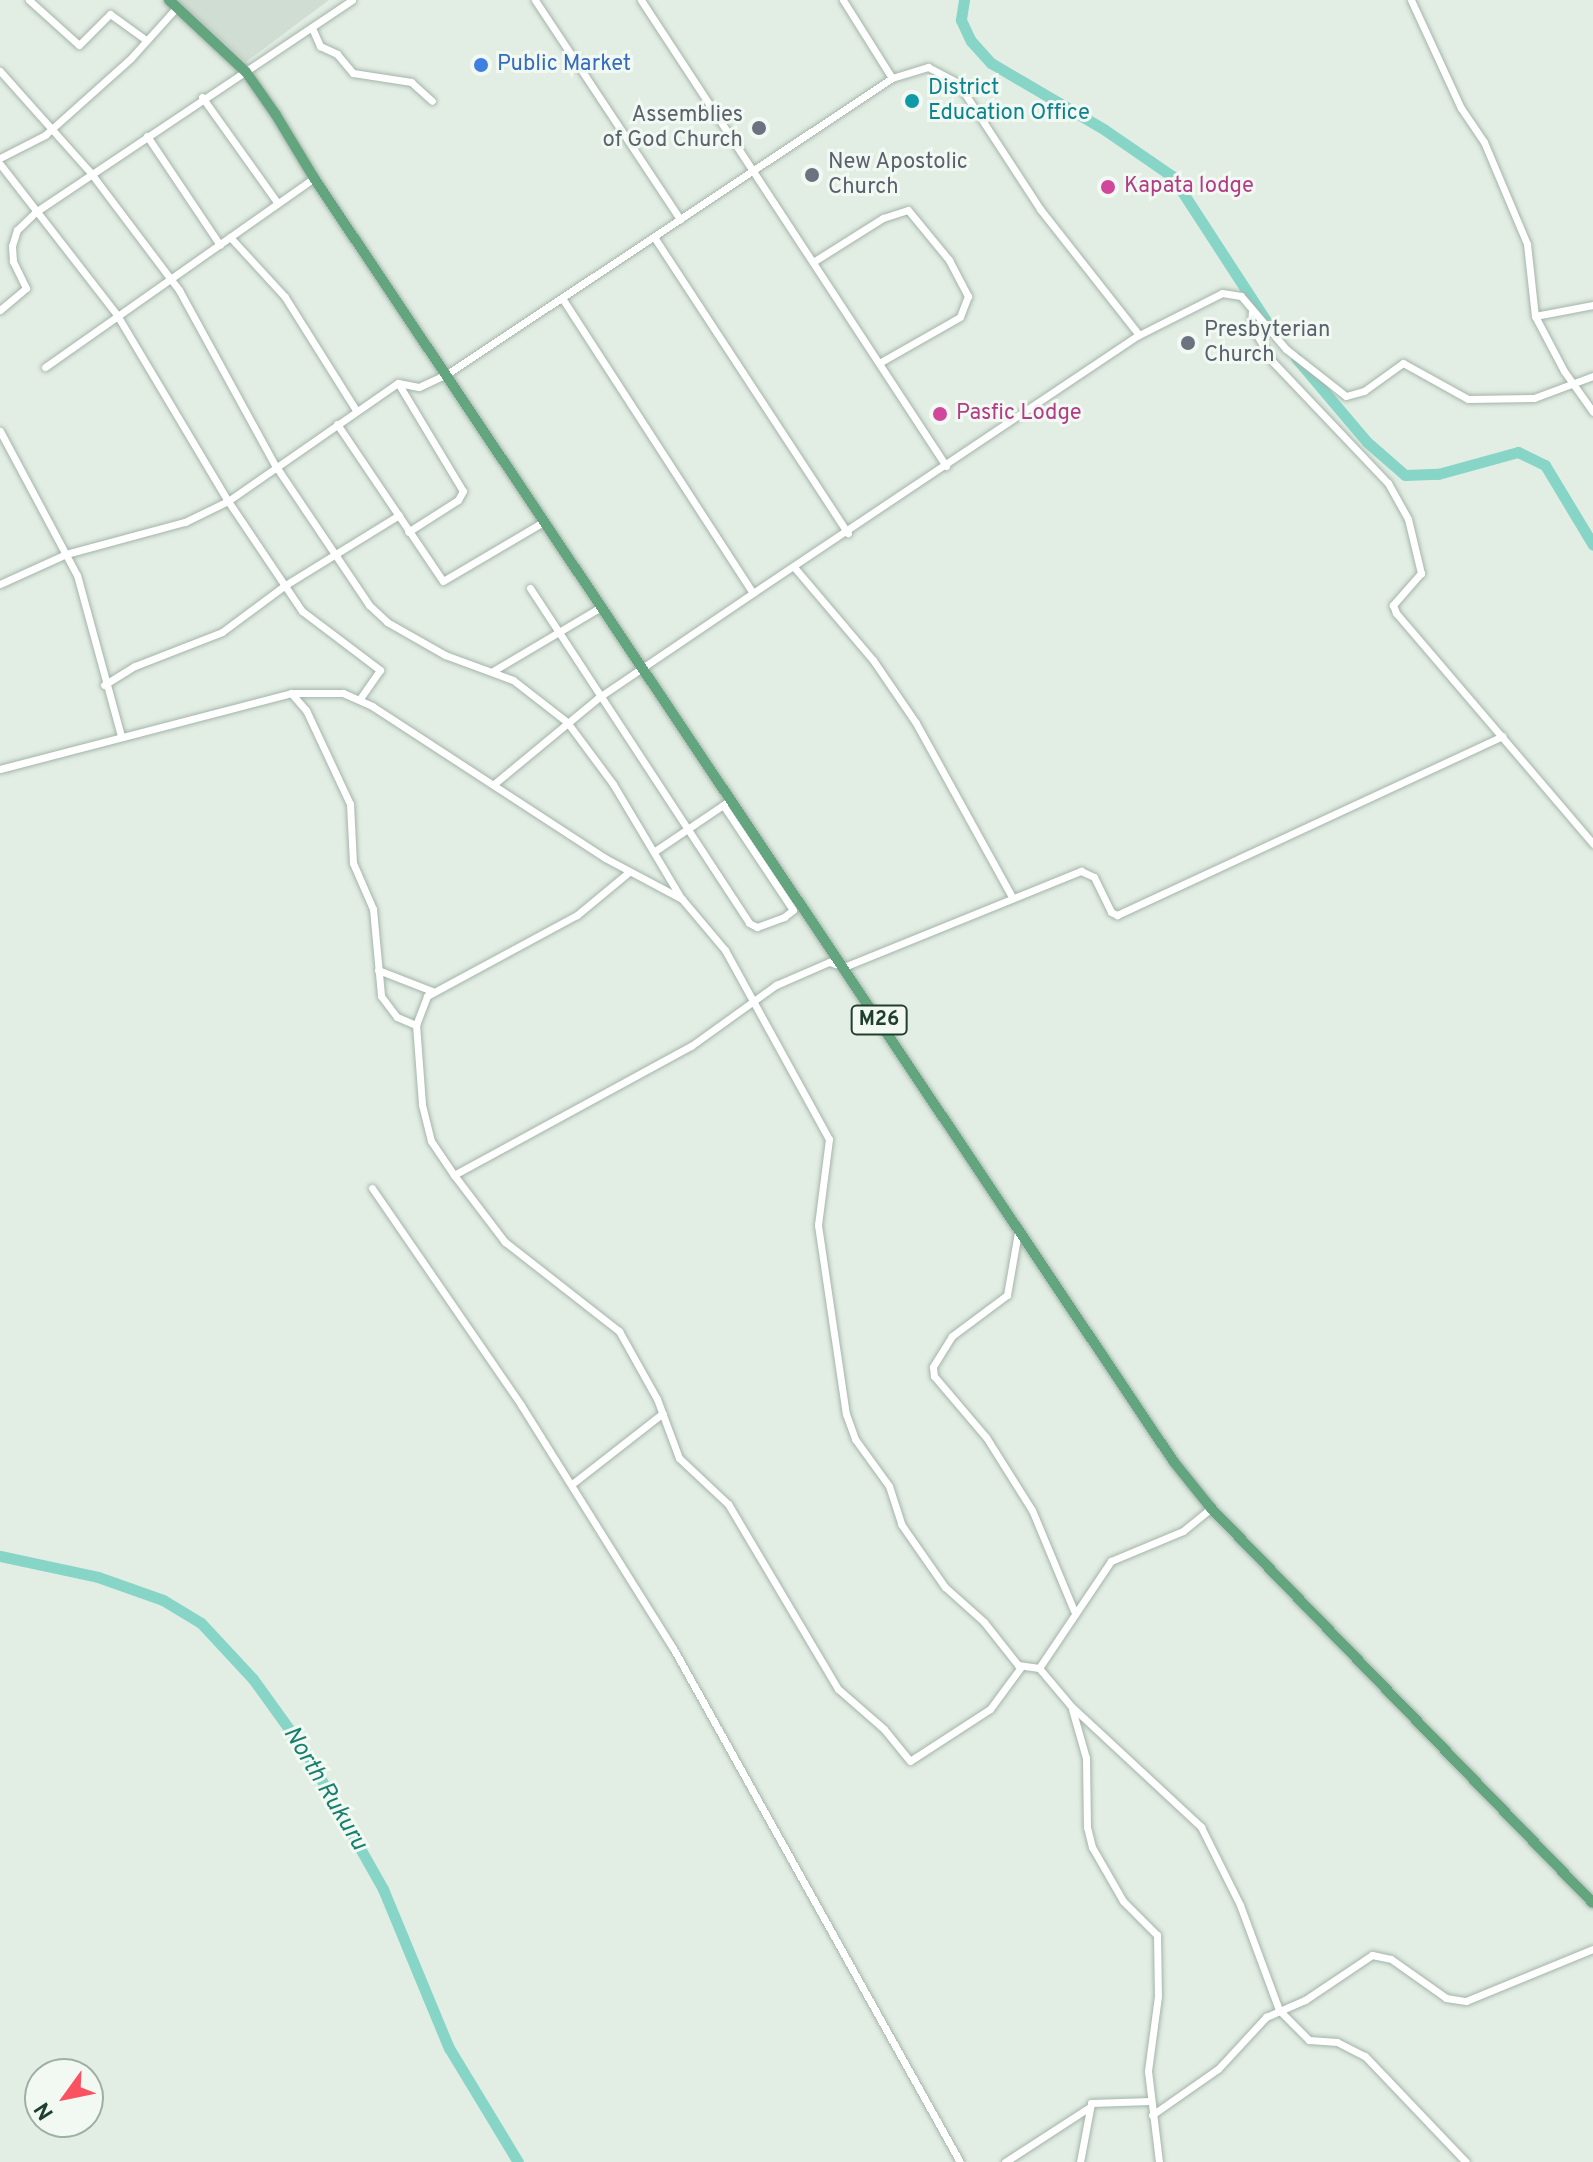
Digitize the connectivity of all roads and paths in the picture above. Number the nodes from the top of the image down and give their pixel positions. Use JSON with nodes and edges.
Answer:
{"nodes":[{"id":1,"x":29,"y":0,"type":"edge"},
{"id":2,"x":352,"y":0,"type":"edge"},
{"id":3,"x":535,"y":0,"type":"edge"},
{"id":4,"x":641,"y":0,"type":"edge"},
{"id":5,"x":843,"y":0,"type":"edge"},
{"id":6,"x":1411,"y":0,"type":"edge"},
{"id":7,"x":173,"y":4,"type":"edge"},
{"id":8,"x":312,"y":28,"type":"junction"},
{"id":9,"x":146,"y":40,"type":"junction"},
{"id":10,"x":0,"y":71,"type":"edge"},
{"id":11,"x":246,"y":72,"type":"junction"},
{"id":12,"x":892,"y":78,"type":"junction"},
{"id":13,"x":202,"y":97,"type":"junction"},
{"id":14,"x":432,"y":101,"type":"dead end"},
{"id":15,"x":53,"y":126,"type":"junction"},
{"id":16,"x":147,"y":136,"type":"junction"},
{"id":17,"x":0,"y":158,"type":"edge"},
{"id":18,"x":0,"y":164,"type":"edge"},
{"id":19,"x":752,"y":171,"type":"junction"},
{"id":20,"x":90,"y":172,"type":"junction"},
{"id":21,"x":314,"y":178,"type":"junction"},
{"id":22,"x":277,"y":202,"type":"junction"},
{"id":23,"x":37,"y":211,"type":"junction"},
{"id":24,"x":680,"y":219,"type":"junction"},
{"id":25,"x":230,"y":237,"type":"junction"},
{"id":26,"x":654,"y":237,"type":"junction"},
{"id":27,"x":220,"y":245,"type":"junction"},
{"id":28,"x":813,"y":262,"type":"junction"},
{"id":29,"x":170,"y":278,"type":"junction"},
{"id":30,"x":562,"y":298,"type":"junction"},
{"id":31,"x":1593,"y":305,"type":"edge"},
{"id":32,"x":0,"y":310,"type":"edge"},
{"id":33,"x":1252,"y":311,"type":"junction"},
{"id":34,"x":117,"y":315,"type":"junction"},
{"id":35,"x":1535,"y":316,"type":"junction"},
{"id":36,"x":1139,"y":335,"type":"junction"},
{"id":37,"x":879,"y":363,"type":"junction"},
{"id":38,"x":45,"y":367,"type":"dead end"},
{"id":39,"x":447,"y":374,"type":"junction"},
{"id":40,"x":1593,"y":376,"type":"edge"},
{"id":41,"x":398,"y":383,"type":"junction"},
{"id":42,"x":1573,"y":385,"type":"junction"},
{"id":43,"x":356,"y":410,"type":"junction"},
{"id":44,"x":1593,"y":412,"type":"edge"},
{"id":45,"x":337,"y":424,"type":"junction"},
{"id":46,"x":0,"y":431,"type":"edge"},
{"id":47,"x":275,"y":465,"type":"junction"},
{"id":48,"x":946,"y":466,"type":"junction"},
{"id":49,"x":228,"y":501,"type":"junction"},
{"id":50,"x":399,"y":515,"type":"junction"},
{"id":51,"x":545,"y":521,"type":"junction"},
{"id":52,"x":408,"y":532,"type":"junction"},
{"id":53,"x":848,"y":533,"type":"junction"},
{"id":54,"x":66,"y":554,"type":"junction"},
{"id":55,"x":337,"y":555,"type":"junction"},
{"id":56,"x":794,"y":567,"type":"junction"},
{"id":57,"x":0,"y":584,"type":"edge"},
{"id":58,"x":284,"y":586,"type":"junction"},
{"id":59,"x":530,"y":588,"type":"dead end"},
{"id":60,"x":753,"y":593,"type":"junction"},
{"id":61,"x":601,"y":607,"type":"junction"},
{"id":62,"x":557,"y":634,"type":"junction"},
{"id":63,"x":645,"y":668,"type":"junction"},
{"id":64,"x":493,"y":671,"type":"junction"},
{"id":65,"x":104,"y":685,"type":"junction"},
{"id":66,"x":291,"y":693,"type":"junction"},
{"id":67,"x":598,"y":698,"type":"junction"},
{"id":68,"x":360,"y":699,"type":"junction"},
{"id":69,"x":567,"y":722,"type":"junction"},
{"id":70,"x":121,"y":736,"type":"junction"},
{"id":71,"x":1502,"y":736,"type":"junction"},
{"id":72,"x":0,"y":769,"type":"edge"},
{"id":73,"x":494,"y":784,"type":"junction"},
{"id":74,"x":727,"y":802,"type":"junction"},
{"id":75,"x":688,"y":830,"type":"junction"},
{"id":76,"x":1593,"y":844,"type":"edge"},
{"id":77,"x":655,"y":851,"type":"junction"},
{"id":78,"x":629,"y":872,"type":"junction"},
{"id":79,"x":1012,"y":897,"type":"junction"},
{"id":80,"x":682,"y":899,"type":"junction"},
{"id":81,"x":844,"y":967,"type":"junction"},
{"id":82,"x":378,"y":970,"type":"junction"},
{"id":83,"x":432,"y":991,"type":"junction"},
{"id":84,"x":753,"y":1001,"type":"junction"},
{"id":85,"x":416,"y":1025,"type":"junction"},
{"id":86,"x":454,"y":1175,"type":"junction"},
{"id":87,"x":372,"y":1188,"type":"dead end"},
{"id":88,"x":1018,"y":1232,"type":"junction"},
{"id":89,"x":663,"y":1413,"type":"junction"},
{"id":90,"x":572,"y":1484,"type":"junction"},
{"id":91,"x":1211,"y":1508,"type":"junction"},
{"id":92,"x":1074,"y":1611,"type":"junction"},
{"id":93,"x":1021,"y":1667,"type":"junction"},
{"id":94,"x":1039,"y":1668,"type":"junction"},
{"id":95,"x":1071,"y":1706,"type":"junction"},
{"id":96,"x":1593,"y":1903,"type":"edge"},
{"id":97,"x":1593,"y":1949,"type":"edge"},
{"id":98,"x":1279,"y":2010,"type":"junction"},
{"id":99,"x":1150,"y":2101,"type":"junction"},
{"id":100,"x":1088,"y":2108,"type":"junction"},
{"id":101,"x":1152,"y":2115,"type":"junction"},
{"id":102,"x":960,"y":2162,"type":"edge"},
{"id":103,"x":1005,"y":2162,"type":"edge"},
{"id":104,"x":1080,"y":2162,"type":"edge"},
{"id":105,"x":1159,"y":2162,"type":"edge"},
{"id":106,"x":1466,"y":2162,"type":"edge"}],
"edges":[{"from":1,"to":9,"type":"street"},
{"from":2,"to":8,"type":"street"},
{"from":3,"to":24,"type":"street"},
{"from":4,"to":19,"type":"street"},
{"from":5,"to":12,"type":"street"},
{"from":6,"to":35,"type":"street"},
{"from":7,"to":9,"type":"street"},
{"from":7,"to":11,"type":"main road","number":"M26"},
{"from":8,"to":11,"type":"street"},
{"from":8,"to":14,"type":"street"},
{"from":9,"to":15,"type":"street"},
{"from":10,"to":15,"type":"street"},
{"from":11,"to":13,"type":"street"},
{"from":11,"to":21,"type":"main road","number":"M26"},
{"from":12,"to":19,"type":"street"},
{"from":12,"to":36,"type":"street"},
{"from":13,"to":16,"type":"street"},
{"from":13,"to":22,"type":"street"},
{"from":15,"to":17,"type":"street"},
{"from":15,"to":20,"type":"street"},
{"from":16,"to":20,"type":"street"},
{"from":16,"to":27,"type":"street"},
{"from":18,"to":23,"type":"street"},
{"from":19,"to":24,"type":"street"},
{"from":19,"to":28,"type":"street"},
{"from":20,"to":23,"type":"street"},
{"from":20,"to":29,"type":"street"},
{"from":21,"to":22,"type":"street"},
{"from":21,"to":39,"type":"main road","number":"M26"},
{"from":22,"to":25,"type":"street"},
{"from":23,"to":32,"type":"street"},
{"from":23,"to":34,"type":"street"},
{"from":24,"to":26,"type":"street"},
{"from":25,"to":27,"type":"street"},
{"from":25,"to":43,"type":"street"},
{"from":26,"to":30,"type":"street"},
{"from":26,"to":53,"type":"street"},
{"from":27,"to":29,"type":"street"},
{"from":28,"to":37,"type":"street"},
{"from":28,"to":37,"type":"street"},
{"from":29,"to":34,"type":"street"},
{"from":29,"to":47,"type":"street"},
{"from":30,"to":39,"type":"street"},
{"from":30,"to":60,"type":"street"},
{"from":31,"to":35,"type":"street"},
{"from":33,"to":36,"type":"street"},
{"from":33,"to":42,"type":"street"},
{"from":33,"to":71,"type":"street"},
{"from":34,"to":38,"type":"street"},
{"from":34,"to":49,"type":"street"},
{"from":35,"to":42,"type":"street"},
{"from":36,"to":48,"type":"street"},
{"from":37,"to":48,"type":"street"},
{"from":39,"to":41,"type":"street"},
{"from":39,"to":51,"type":"main road","number":"M26"},
{"from":40,"to":42,"type":"street"},
{"from":41,"to":43,"type":"street"},
{"from":41,"to":52,"type":"street"},
{"from":42,"to":44,"type":"street"},
{"from":43,"to":45,"type":"street"},
{"from":45,"to":47,"type":"street"},
{"from":45,"to":50,"type":"street"},
{"from":46,"to":54,"type":"street"},
{"from":47,"to":49,"type":"street"},
{"from":47,"to":55,"type":"street"},
{"from":48,"to":53,"type":"street"},
{"from":49,"to":54,"type":"street"},
{"from":49,"to":58,"type":"street"},
{"from":50,"to":52,"type":"street"},
{"from":50,"to":55,"type":"street"},
{"from":51,"to":52,"type":"street"},
{"from":51,"to":61,"type":"main road","number":"M26"},
{"from":53,"to":56,"type":"street"},
{"from":54,"to":57,"type":"street"},
{"from":54,"to":65,"type":"street"},
{"from":55,"to":58,"type":"street"},
{"from":55,"to":64,"type":"street"},
{"from":56,"to":60,"type":"street"},
{"from":56,"to":79,"type":"street"},
{"from":58,"to":65,"type":"street"},
{"from":58,"to":68,"type":"street"},
{"from":59,"to":62,"type":"street"},
{"from":60,"to":63,"type":"street"},
{"from":61,"to":62,"type":"street"},
{"from":61,"to":63,"type":"main road","number":"M26"},
{"from":62,"to":64,"type":"street"},
{"from":62,"to":67,"type":"street"},
{"from":63,"to":67,"type":"street"},
{"from":63,"to":74,"type":"main road","number":"M26"},
{"from":64,"to":69,"type":"street"},
{"from":65,"to":70,"type":"street"},
{"from":66,"to":68,"type":"street"},
{"from":66,"to":70,"type":"street"},
{"from":66,"to":82,"type":"street"},
{"from":67,"to":69,"type":"street"},
{"from":67,"to":75,"type":"street"},
{"from":68,"to":73,"type":"street"},
{"from":69,"to":73,"type":"street"},
{"from":69,"to":77,"type":"street"},
{"from":70,"to":72,"type":"street"},
{"from":71,"to":76,"type":"street"},
{"from":71,"to":79,"type":"street"},
{"from":73,"to":78,"type":"street"},
{"from":74,"to":75,"type":"street"},
{"from":74,"to":75,"type":"street"},
{"from":74,"to":81,"type":"main road","number":"M26"},
{"from":75,"to":77,"type":"street"},
{"from":77,"to":80,"type":"street"},
{"from":78,"to":80,"type":"street"},
{"from":78,"to":83,"type":"street"},
{"from":79,"to":81,"type":"street"},
{"from":80,"to":84,"type":"street"},
{"from":81,"to":84,"type":"street"},
{"from":81,"to":88,"type":"main road","number":"M26"},
{"from":82,"to":83,"type":"street"},
{"from":82,"to":85,"type":"street"},
{"from":83,"to":85,"type":"street"},
{"from":84,"to":86,"type":"street"},
{"from":84,"to":93,"type":"street"},
{"from":85,"to":86,"type":"street"},
{"from":86,"to":89,"type":"street"},
{"from":87,"to":90,"type":"street"},
{"from":88,"to":91,"type":"main road","number":"M26"},
{"from":88,"to":92,"type":"street"},
{"from":89,"to":90,"type":"street"},
{"from":89,"to":93,"type":"street"},
{"from":90,"to":102,"type":"street"},
{"from":91,"to":92,"type":"street"},
{"from":91,"to":96,"type":"main road","number":"M26"},
{"from":92,"to":94,"type":"street"},
{"from":93,"to":94,"type":"street"},
{"from":94,"to":95,"type":"street"},
{"from":95,"to":98,"type":"street"},
{"from":95,"to":99,"type":"street"},
{"from":97,"to":98,"type":"street"},
{"from":98,"to":101,"type":"street"},
{"from":98,"to":106,"type":"street"},
{"from":99,"to":100,"type":"street"},
{"from":99,"to":101,"type":"street"},
{"from":100,"to":103,"type":"street"},
{"from":100,"to":104,"type":"street"},
{"from":101,"to":105,"type":"street"}]}
